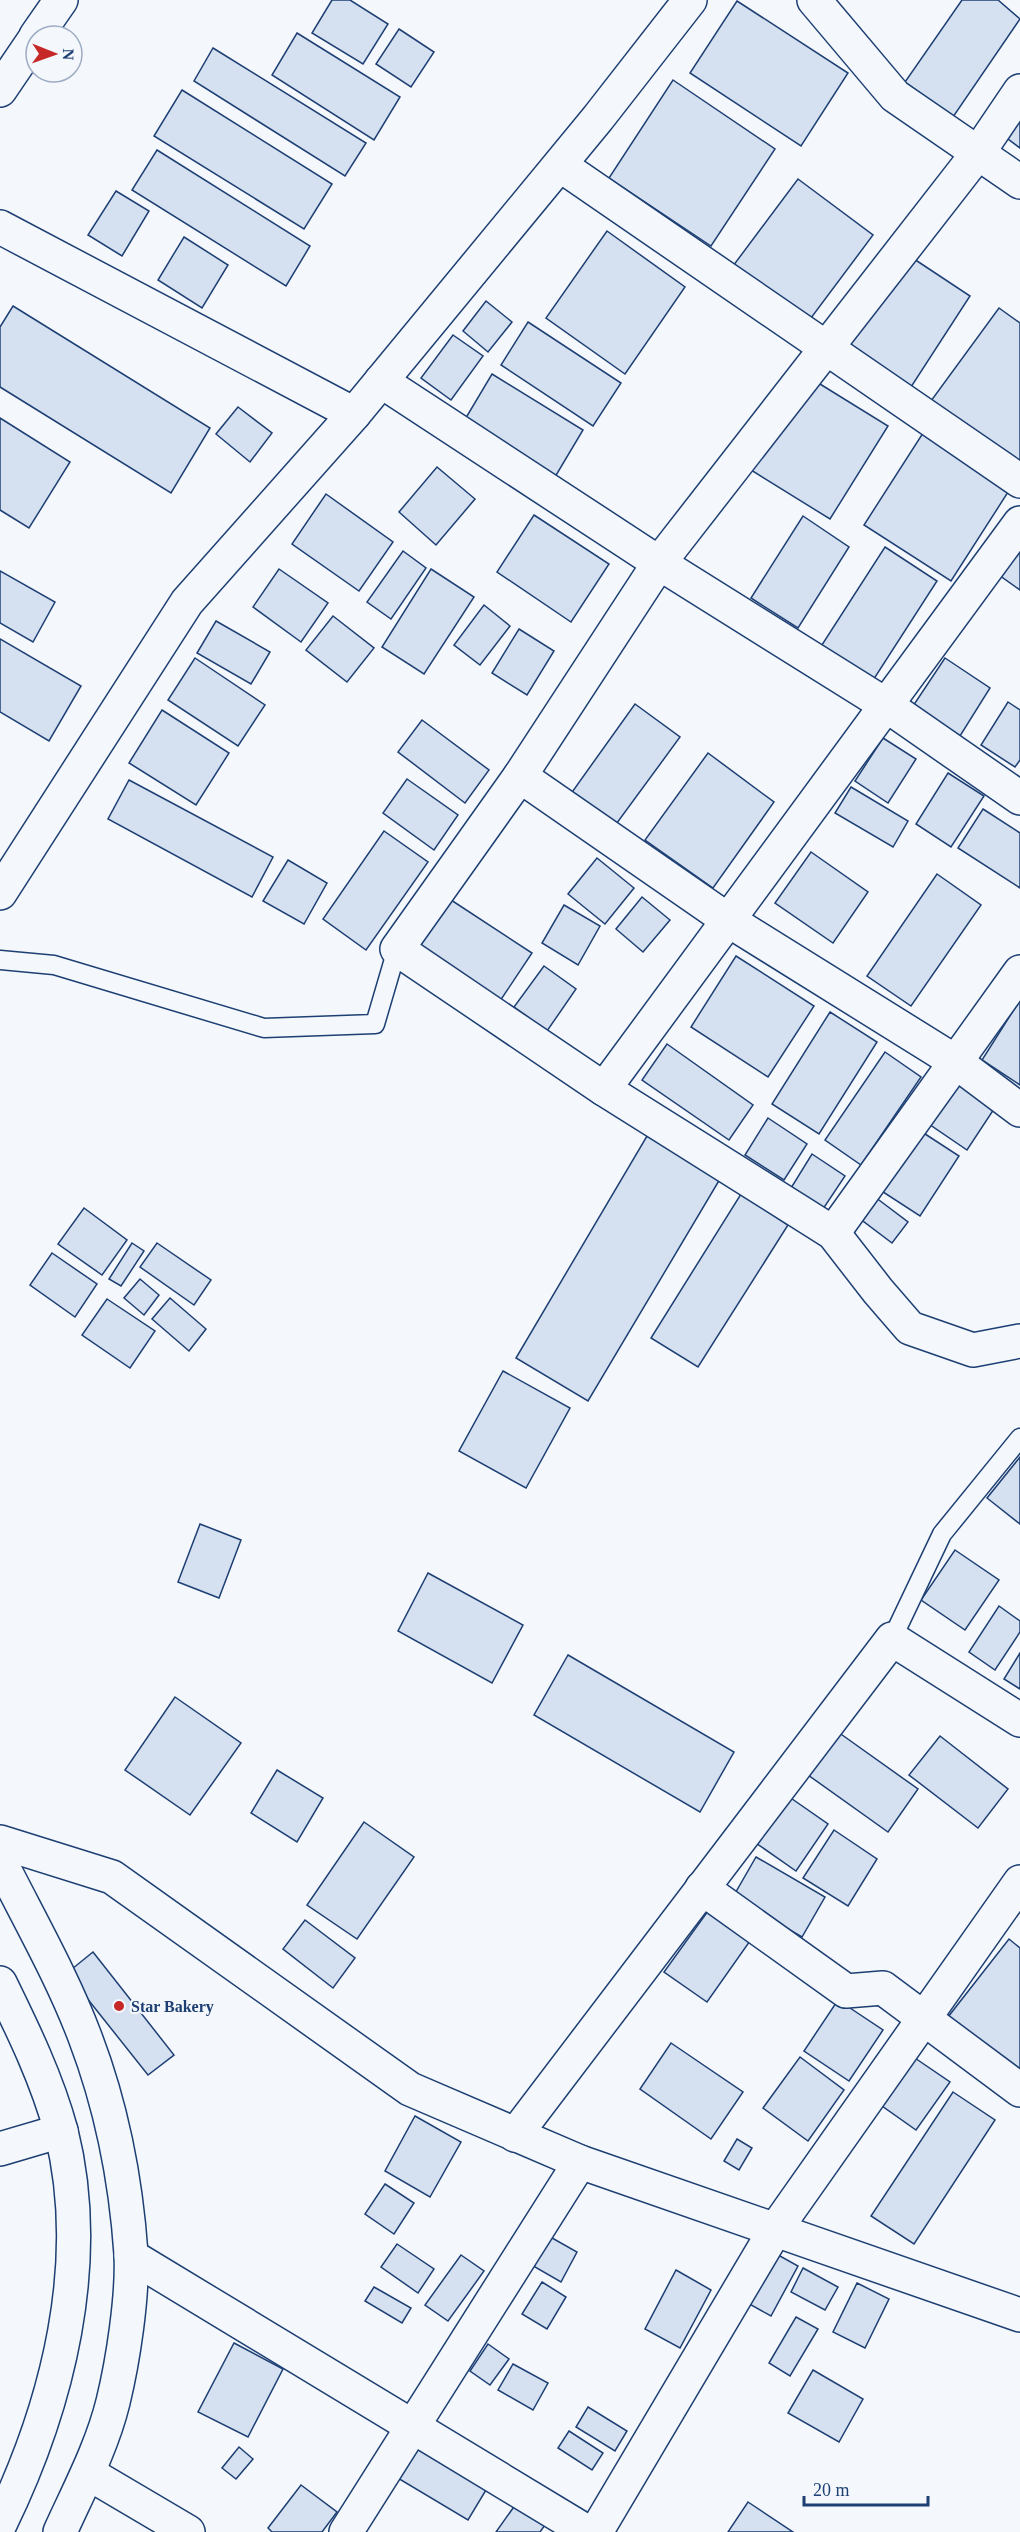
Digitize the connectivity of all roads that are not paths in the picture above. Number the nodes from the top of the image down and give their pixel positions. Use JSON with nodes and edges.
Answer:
{"nodes":[{"id":1,"x":61,"y":0,"type":"edge"},
{"id":2,"x":690,"y":0,"type":"edge"},
{"id":3,"x":814,"y":0,"type":"edge"},
{"id":4,"x":44,"y":24,"type":"edge"},
{"id":5,"x":24,"y":54,"type":"edge"},
{"id":6,"x":0,"y":90,"type":"edge"},
{"id":7,"x":1020,"y":91,"type":"edge"},
{"id":8,"x":978,"y":153,"type":"junction"},
{"id":9,"x":560,"y":165,"type":"junction"},
{"id":10,"x":1020,"y":182,"type":"edge"},
{"id":11,"x":0,"y":227,"type":"edge"},
{"id":12,"x":827,"y":348,"type":"junction"},
{"id":13,"x":381,"y":381,"type":"junction"},
{"id":14,"x":354,"y":414,"type":"junction"},
{"id":15,"x":1020,"y":482,"type":"edge"},
{"id":16,"x":1020,"y":523,"type":"edge"},
{"id":17,"x":659,"y":563,"type":"junction"},
{"id":18,"x":886,"y":705,"type":"junction"},
{"id":19,"x":520,"y":776,"type":"junction"},
{"id":20,"x":1020,"y":798,"type":"edge"},
{"id":21,"x":0,"y":893,"type":"edge"},
{"id":22,"x":728,"y":920,"type":"junction"},
{"id":23,"x":396,"y":949,"type":"junction"},
{"id":24,"x":0,"y":960,"type":"edge"},
{"id":25,"x":1020,"y":972,"type":"edge"},
{"id":26,"x":956,"y":1062,"type":"junction"},
{"id":27,"x":604,"y":1089,"type":"junction"},
{"id":28,"x":1020,"y":1110,"type":"edge"},
{"id":29,"x":832,"y":1233,"type":"junction"},
{"id":30,"x":1020,"y":1341,"type":"edge"},
{"id":31,"x":1020,"y":1438,"type":"edge"},
{"id":32,"x":892,"y":1639,"type":"junction"},
{"id":33,"x":1020,"y":1720,"type":"edge"},
{"id":34,"x":0,"y":1842,"type":"edge"},
{"id":35,"x":0,"y":1861,"type":"edge"},
{"id":36,"x":1020,"y":1882,"type":"edge"},
{"id":37,"x":702,"y":1888,"type":"junction"},
{"id":38,"x":0,"y":1983,"type":"edge"},
{"id":39,"x":924,"y":2019,"type":"junction"},
{"id":40,"x":1020,"y":2090,"type":"edge"},
{"id":41,"x":61,"y":2131,"type":"junction"},
{"id":42,"x":514,"y":2134,"type":"junction"},
{"id":43,"x":0,"y":2150,"type":"edge"},
{"id":44,"x":580,"y":2162,"type":"junction"},
{"id":45,"x":775,"y":2230,"type":"junction"},
{"id":46,"x":131,"y":2256,"type":"junction"},
{"id":47,"x":1020,"y":2315,"type":"edge"},
{"id":48,"x":414,"y":2426,"type":"junction"},
{"id":49,"x":88,"y":2473,"type":"junction"},
{"id":50,"x":0,"y":2524,"type":"edge"},
{"id":51,"x":60,"y":2532,"type":"edge"},
{"id":52,"x":188,"y":2532,"type":"edge"},
{"id":53,"x":346,"y":2532,"type":"edge"},
{"id":54,"x":587,"y":2532,"type":"edge"},
{"id":55,"x":596,"y":2532,"type":"edge"}],
"edges":[{"from":1,"to":4,"type":"main road"},
{"from":2,"to":9,"type":"main road"},
{"from":3,"to":8,"type":"main road"},
{"from":5,"to":6,"type":"main road"},
{"from":7,"to":8,"type":"main road"},
{"from":8,"to":10,"type":"main road"},
{"from":8,"to":12,"type":"main road"},
{"from":9,"to":12,"type":"main road"},
{"from":9,"to":13,"type":"main road"},
{"from":11,"to":14,"type":"main road"},
{"from":12,"to":15,"type":"main road"},
{"from":12,"to":17,"type":"main road"},
{"from":13,"to":14,"type":"main road"},
{"from":13,"to":17,"type":"main road"},
{"from":14,"to":21,"type":"main road"},
{"from":16,"to":18,"type":"main road"},
{"from":17,"to":18,"type":"main road"},
{"from":17,"to":19,"type":"main road"},
{"from":18,"to":20,"type":"main road"},
{"from":18,"to":22,"type":"main road"},
{"from":19,"to":22,"type":"main road"},
{"from":19,"to":23,"type":"main road"},
{"from":22,"to":26,"type":"main road"},
{"from":22,"to":27,"type":"main road"},
{"from":23,"to":24,"type":"lane"},
{"from":23,"to":27,"type":"main road"},
{"from":25,"to":26,"type":"main road"},
{"from":26,"to":28,"type":"main road"},
{"from":26,"to":29,"type":"main road"},
{"from":27,"to":29,"type":"main road"},
{"from":29,"to":30,"type":"main road"},
{"from":31,"to":32,"type":"lane"},
{"from":32,"to":33,"type":"main road"},
{"from":32,"to":37,"type":"main road"},
{"from":34,"to":42,"type":"main road"},
{"from":35,"to":46,"type":"main road"},
{"from":36,"to":39,"type":"main road"},
{"from":37,"to":39,"type":"main road"},
{"from":37,"to":42,"type":"main road"},
{"from":38,"to":41,"type":"main road"},
{"from":39,"to":40,"type":"main road"},
{"from":39,"to":45,"type":"main road"},
{"from":41,"to":43,"type":"main road"},
{"from":41,"to":50,"type":"main road"},
{"from":42,"to":44,"type":"main road"},
{"from":44,"to":45,"type":"main road"},
{"from":44,"to":48,"type":"main road"},
{"from":45,"to":47,"type":"main road"},
{"from":45,"to":55,"type":"main road"},
{"from":46,"to":48,"type":"main road"},
{"from":46,"to":49,"type":"main road"},
{"from":48,"to":53,"type":"main road"},
{"from":48,"to":54,"type":"main road"},
{"from":49,"to":51,"type":"main road"},
{"from":49,"to":52,"type":"main road"}]}
